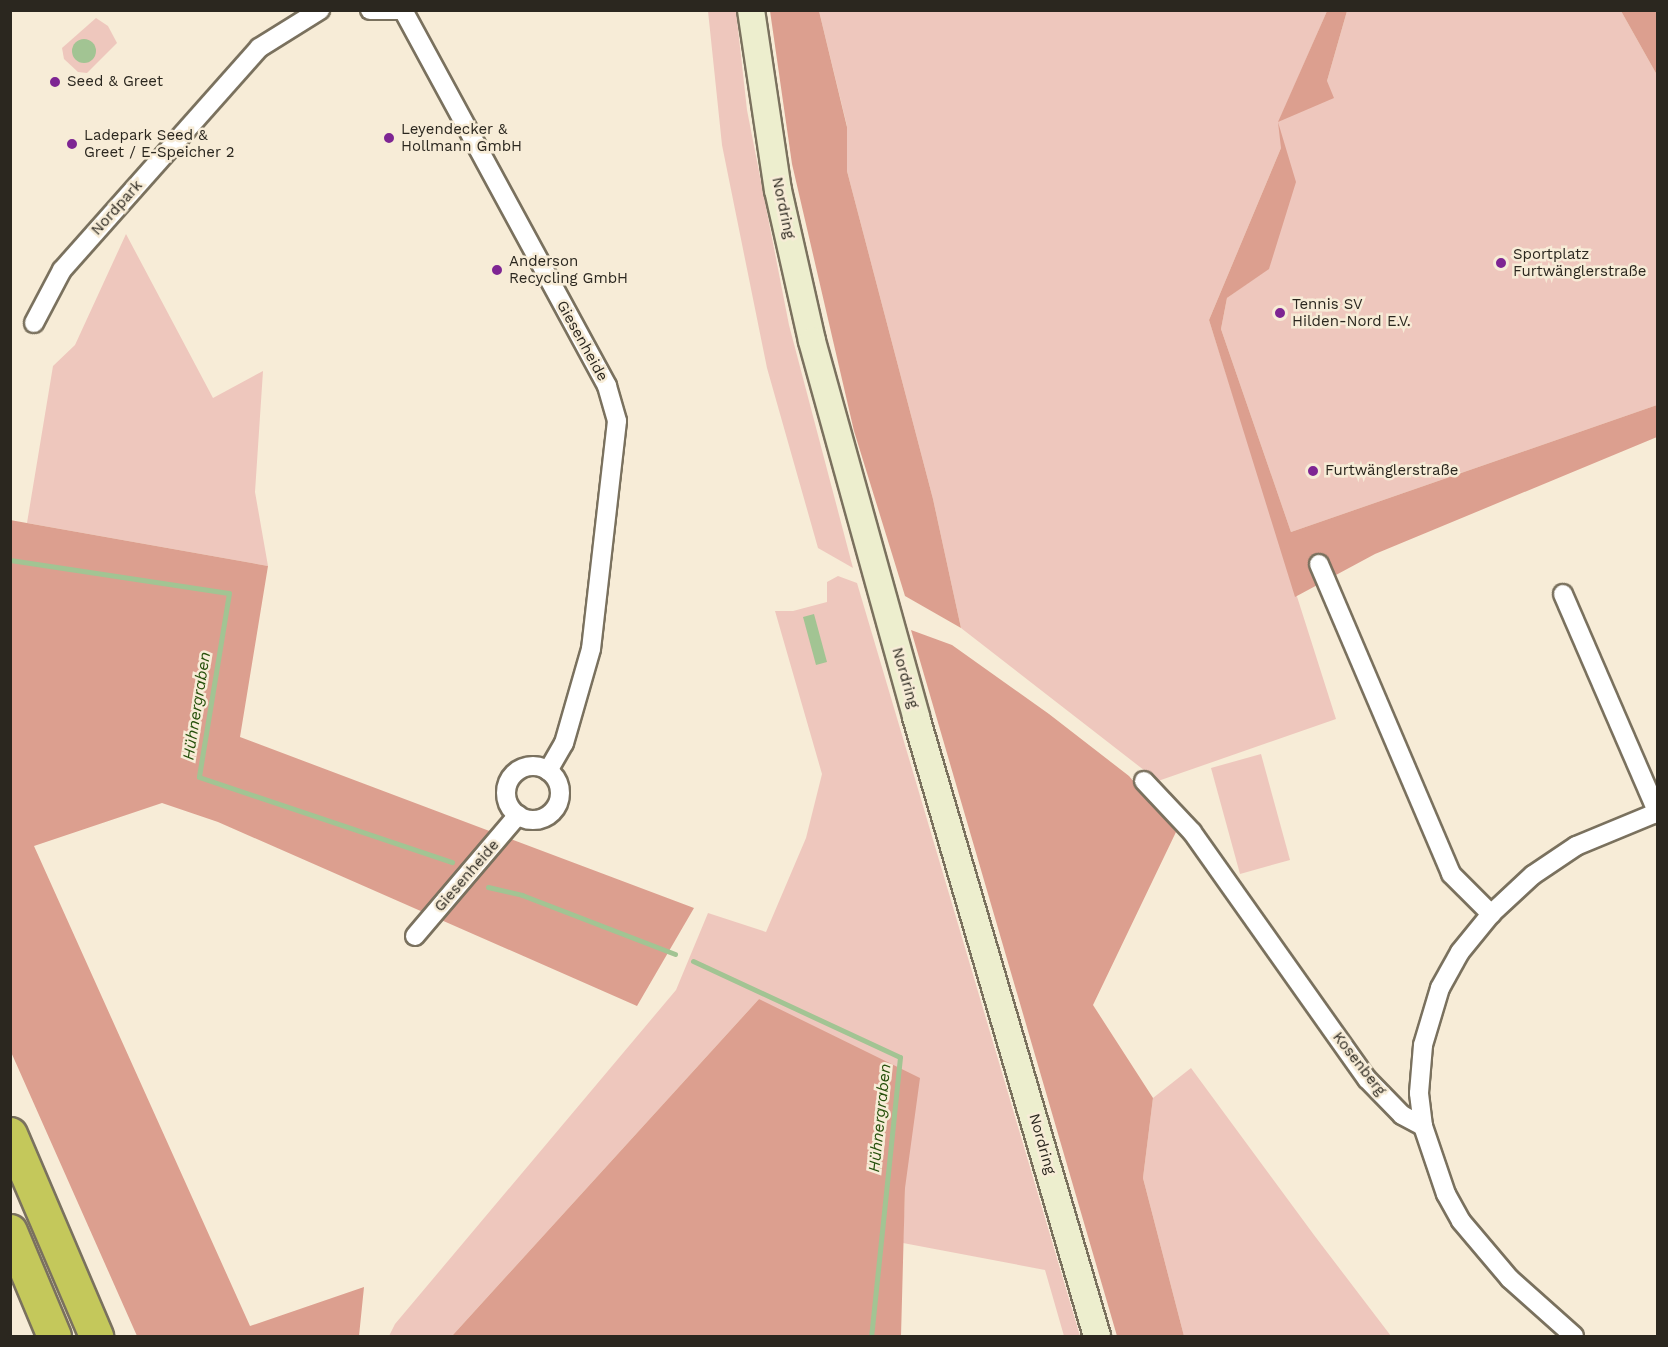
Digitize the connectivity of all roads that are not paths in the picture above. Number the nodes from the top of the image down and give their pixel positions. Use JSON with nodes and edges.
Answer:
{"nodes":[{"id":1,"x":320,"y":10,"type":"edge"},
{"id":2,"x":370,"y":10,"type":"edge"},
{"id":3,"x":402,"y":10,"type":"edge"},
{"id":4,"x":751,"y":10,"type":"edge"},
{"id":5,"x":34,"y":323,"type":"dead end"},
{"id":6,"x":1319,"y":564,"type":"dead end"},
{"id":7,"x":1563,"y":594,"type":"dead end"},
{"id":8,"x":548,"y":771,"type":"junction"},
{"id":9,"x":1144,"y":781,"type":"dead end"},
{"id":10,"x":1657,"y":812,"type":"edge"},
{"id":11,"x":518,"y":815,"type":"junction"},
{"id":12,"x":1491,"y":914,"type":"junction"},
{"id":13,"x":416,"y":936,"type":"dead end"},
{"id":14,"x":1423,"y":1126,"type":"junction"},
{"id":15,"x":10,"y":1134,"type":"edge"},
{"id":16,"x":10,"y":1231,"type":"edge"},
{"id":17,"x":54,"y":1336,"type":"edge"},
{"id":18,"x":96,"y":1336,"type":"edge"},
{"id":19,"x":1097,"y":1336,"type":"edge"},
{"id":20,"x":1574,"y":1336,"type":"edge"}],
"edges":[{"from":1,"to":5,"type":"street","name":"Nordpark"},
{"from":2,"to":3,"type":"street"},
{"from":3,"to":8,"type":"street","name":"Giesenheide"},
{"from":4,"to":19,"type":"main road","name":"Nordring"},
{"from":6,"to":12,"type":"street"},
{"from":7,"to":10,"type":"street"},
{"from":8,"to":11,"type":"street"},
{"from":8,"to":11,"type":"street"},
{"from":9,"to":14,"type":"street","name":"Kosenberg"},
{"from":10,"to":12,"type":"street"},
{"from":11,"to":13,"type":"street","name":"Giesenheide"},
{"from":12,"to":14,"type":"street"},
{"from":14,"to":20,"type":"street"},
{"from":15,"to":18,"type":"highway"},
{"from":16,"to":17,"type":"highway"}]}
